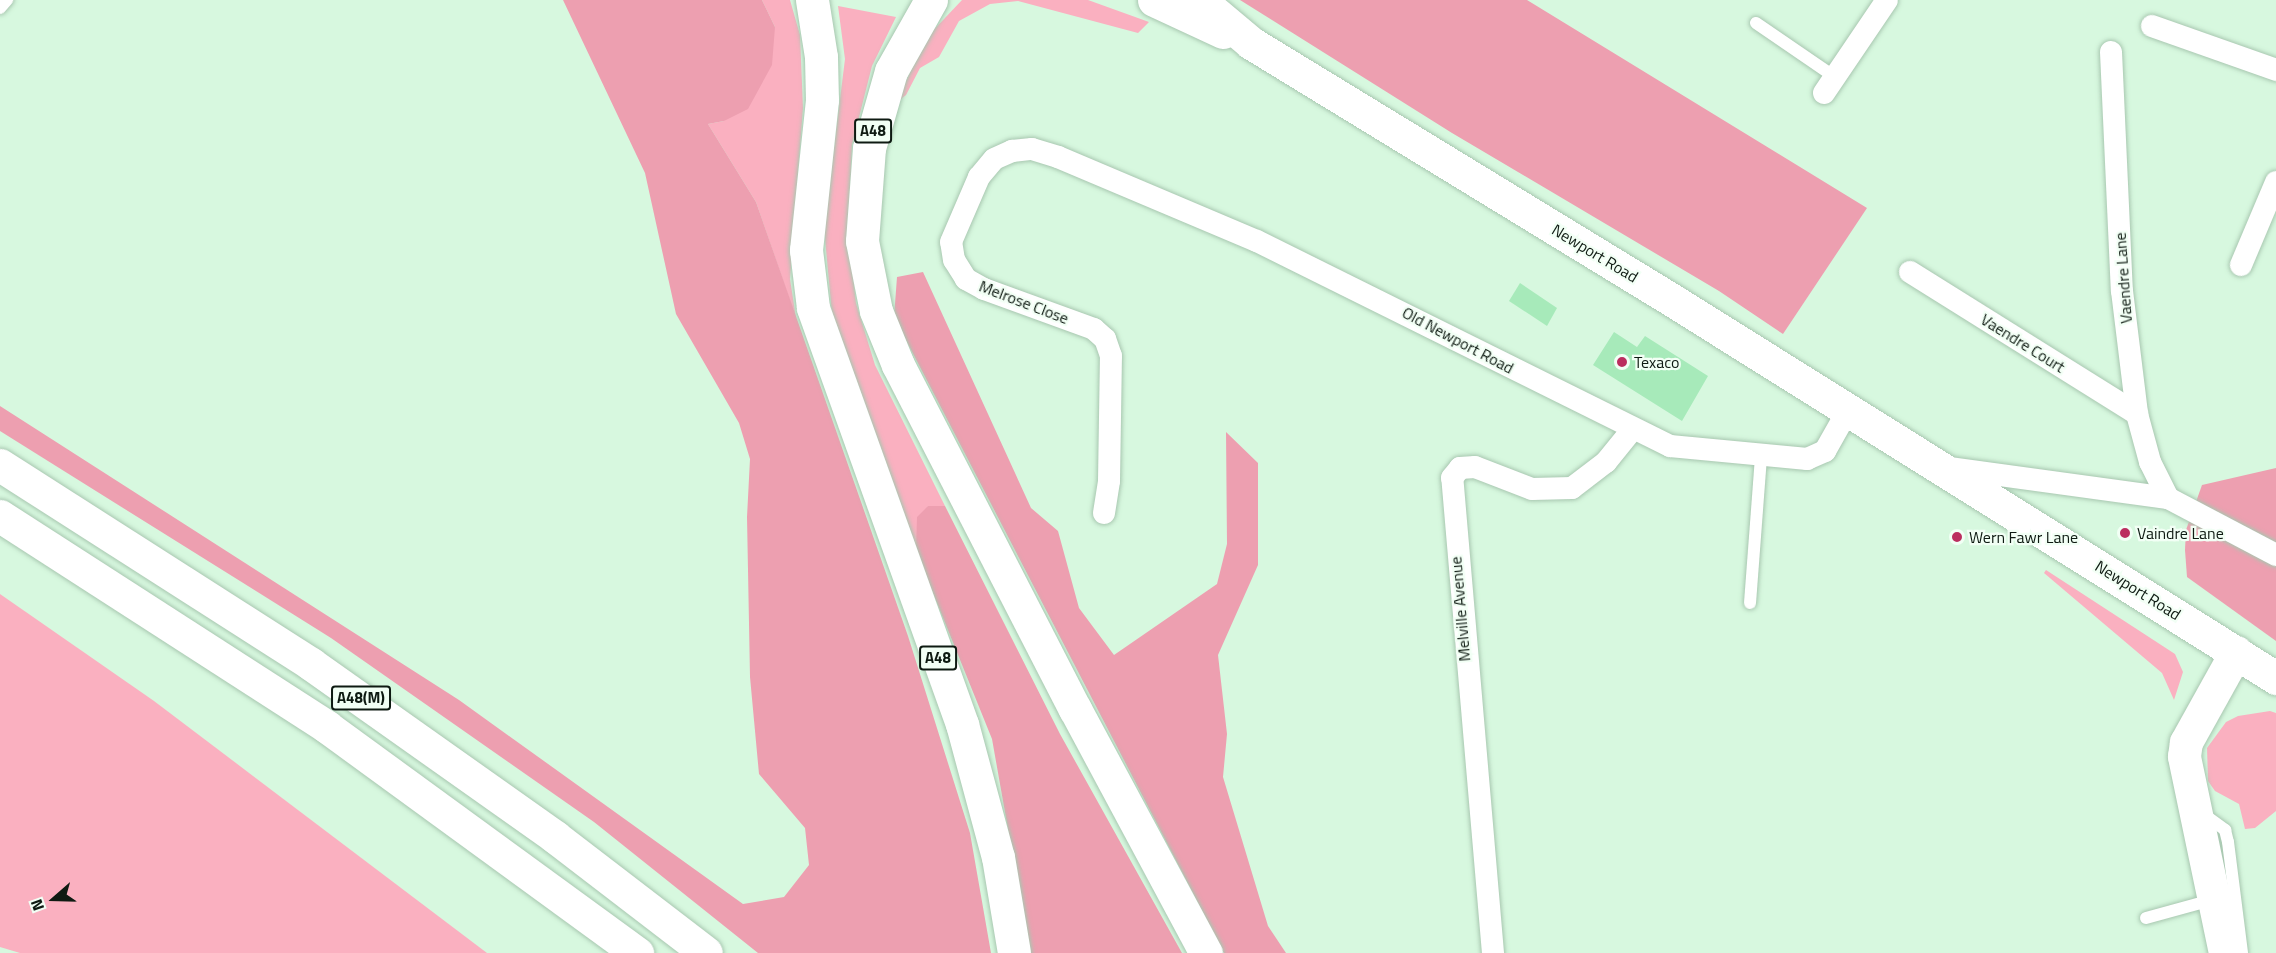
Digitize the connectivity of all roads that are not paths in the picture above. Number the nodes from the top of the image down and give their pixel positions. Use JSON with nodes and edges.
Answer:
{"nodes":[{"id":1,"x":7,"y":0,"type":"edge"},
{"id":2,"x":812,"y":0,"type":"edge"},
{"id":3,"x":931,"y":0,"type":"edge"},
{"id":4,"x":1154,"y":0,"type":"edge"},
{"id":5,"x":1200,"y":0,"type":"edge"},
{"id":6,"x":1887,"y":0,"type":"edge"},
{"id":7,"x":0,"y":8,"type":"edge"},
{"id":8,"x":1756,"y":23,"type":"dead end"},
{"id":9,"x":2152,"y":26,"type":"dead end"},
{"id":10,"x":1251,"y":43,"type":"junction"},
{"id":11,"x":2112,"y":52,"type":"dead end"},
{"id":12,"x":2276,"y":70,"type":"edge"},
{"id":13,"x":1829,"y":85,"type":"joint"},
{"id":14,"x":1058,"y":157,"type":"joint"},
{"id":15,"x":2276,"y":182,"type":"edge"},
{"id":16,"x":2241,"y":265,"type":"dead end"},
{"id":17,"x":1910,"y":272,"type":"dead end"},
{"id":18,"x":1847,"y":412,"type":"junction"},
{"id":19,"x":2137,"y":414,"type":"junction"},
{"id":20,"x":1632,"y":430,"type":"junction"},
{"id":21,"x":1761,"y":455,"type":"junction"},
{"id":22,"x":0,"y":465,"type":"edge"},
{"id":23,"x":1938,"y":466,"type":"junction"},
{"id":24,"x":2168,"y":498,"type":"junction"},
{"id":25,"x":1104,"y":513,"type":"dead end"},
{"id":26,"x":0,"y":516,"type":"edge"},
{"id":27,"x":2276,"y":555,"type":"edge"},
{"id":28,"x":1750,"y":603,"type":"dead end"},
{"id":29,"x":2236,"y":652,"type":"junction"},
{"id":30,"x":2276,"y":678,"type":"edge"},
{"id":31,"x":2193,"y":808,"type":"junction"},
{"id":32,"x":2213,"y":899,"type":"junction"},
{"id":33,"x":2146,"y":918,"type":"dead end"},
{"id":34,"x":637,"y":953,"type":"edge"},
{"id":35,"x":706,"y":953,"type":"edge"},
{"id":36,"x":1014,"y":953,"type":"edge"},
{"id":37,"x":1206,"y":953,"type":"edge"},
{"id":38,"x":1493,"y":953,"type":"edge"},
{"id":39,"x":2225,"y":953,"type":"edge"},
{"id":40,"x":2242,"y":953,"type":"edge"}],
"edges":[{"from":1,"to":7,"type":"lane"},
{"from":2,"to":36,"type":"main road","number":"A48"},
{"from":3,"to":37,"type":"main road","number":"A48"},
{"from":4,"to":10,"type":"main road","name":"Newport Road"},
{"from":5,"to":10,"type":"main road","name":"Newport Road"},
{"from":6,"to":13,"type":"street"},
{"from":8,"to":13,"type":"lane"},
{"from":9,"to":12,"type":"street"},
{"from":10,"to":18,"type":"main road","name":"Newport Road"},
{"from":11,"to":19,"type":"street","name":"Vaendre Lane"},
{"from":14,"to":20,"type":"street","name":"Old Newport Road"},
{"from":14,"to":25,"type":"street","name":"Melrose Close"},
{"from":15,"to":16,"type":"street"},
{"from":17,"to":19,"type":"street","name":"Vaendre Court"},
{"from":18,"to":21,"type":"street","name":"Old Newport Road"},
{"from":18,"to":23,"type":"main road","name":"Newport Road"},
{"from":19,"to":24,"type":"street","name":"Vaendre Lane"},
{"from":20,"to":21,"type":"street","name":"Old Newport Road"},
{"from":20,"to":38,"type":"street","name":"Melville Avenue"},
{"from":21,"to":28,"type":"lane"},
{"from":22,"to":35,"type":"main road","number":"A48(M)"},
{"from":23,"to":24,"type":"street","name":"Newport Road"},
{"from":23,"to":29,"type":"main road","name":"Newport Road"},
{"from":24,"to":27,"type":"street","name":"Newport Road"},
{"from":26,"to":34,"type":"main road","number":"A48(M)"},
{"from":29,"to":30,"type":"main road","name":"Newport Road"},
{"from":29,"to":31,"type":"main road"},
{"from":31,"to":32,"type":"main road"},
{"from":31,"to":40,"type":"lane"},
{"from":32,"to":33,"type":"lane"},
{"from":32,"to":39,"type":"main road"}]}
